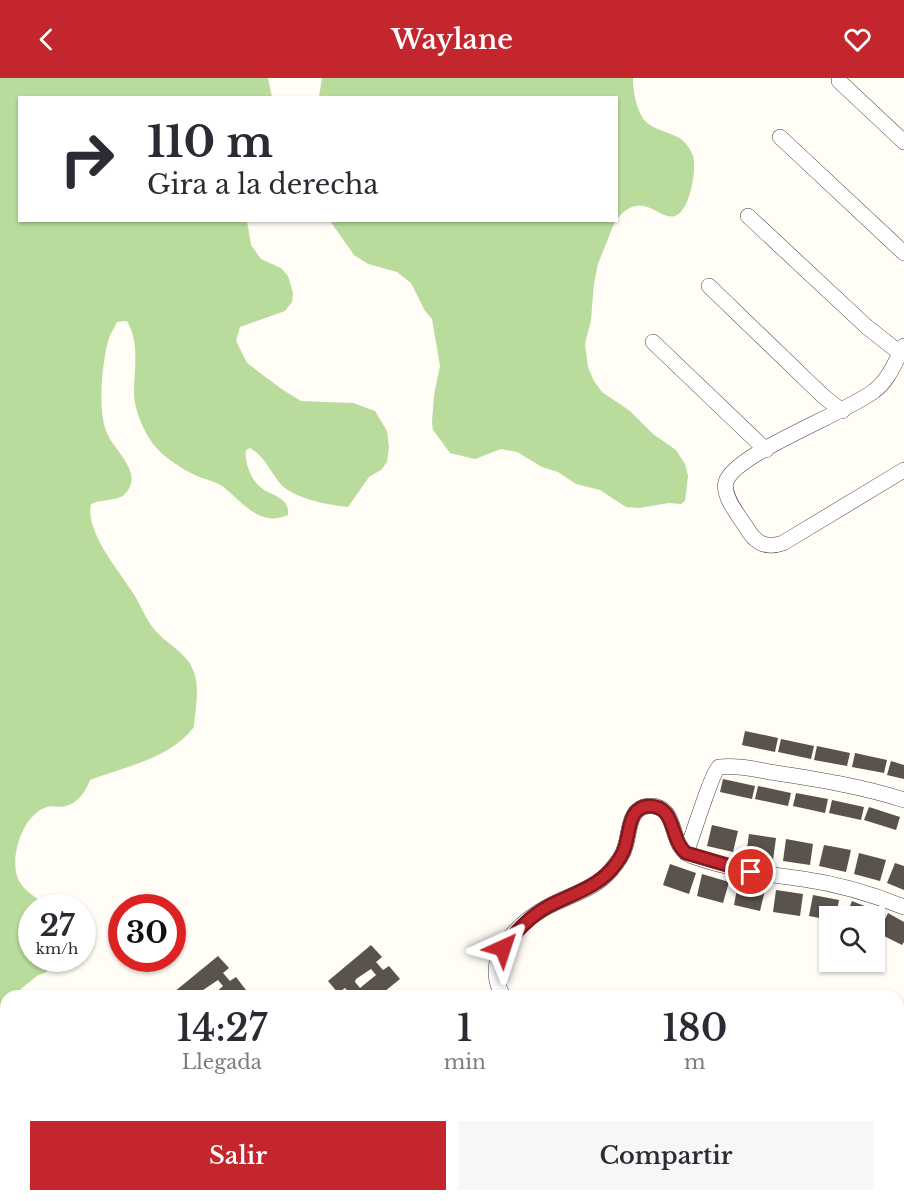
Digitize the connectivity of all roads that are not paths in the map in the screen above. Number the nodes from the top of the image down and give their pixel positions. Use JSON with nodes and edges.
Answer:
{"nodes":[{"id":1,"x":839,"y":81,"type":"dead end"},
{"id":2,"x":780,"y":137,"type":"dead end"},
{"id":3,"x":904,"y":142,"type":"edge"},
{"id":4,"x":747,"y":216,"type":"dead end"},
{"id":5,"x":904,"y":253,"type":"edge"},
{"id":6,"x":709,"y":286,"type":"dead end"},
{"id":7,"x":653,"y":342,"type":"dead end"},
{"id":8,"x":902,"y":349,"type":"edge"},
{"id":9,"x":842,"y":411,"type":"junction"},
{"id":10,"x":766,"y":450,"type":"junction"},
{"id":11,"x":904,"y":470,"type":"edge"},
{"id":12,"x":904,"y":800,"type":"edge"},
{"id":13,"x":686,"y":853,"type":"junction"},
{"id":14,"x":904,"y":907,"type":"edge"},
{"id":15,"x":500,"y":990,"type":"edge"}],
"edges":[{"from":1,"to":3,"type":"street"},
{"from":2,"to":5,"type":"street"},
{"from":4,"to":8,"type":"street"},
{"from":6,"to":9,"type":"street"},
{"from":7,"to":10,"type":"street"},
{"from":8,"to":9,"type":"street"},
{"from":9,"to":10,"type":"street"},
{"from":10,"to":11,"type":"street"},
{"from":12,"to":13,"type":"street"},
{"from":13,"to":14,"type":"street"},
{"from":13,"to":15,"type":"street"}]}
